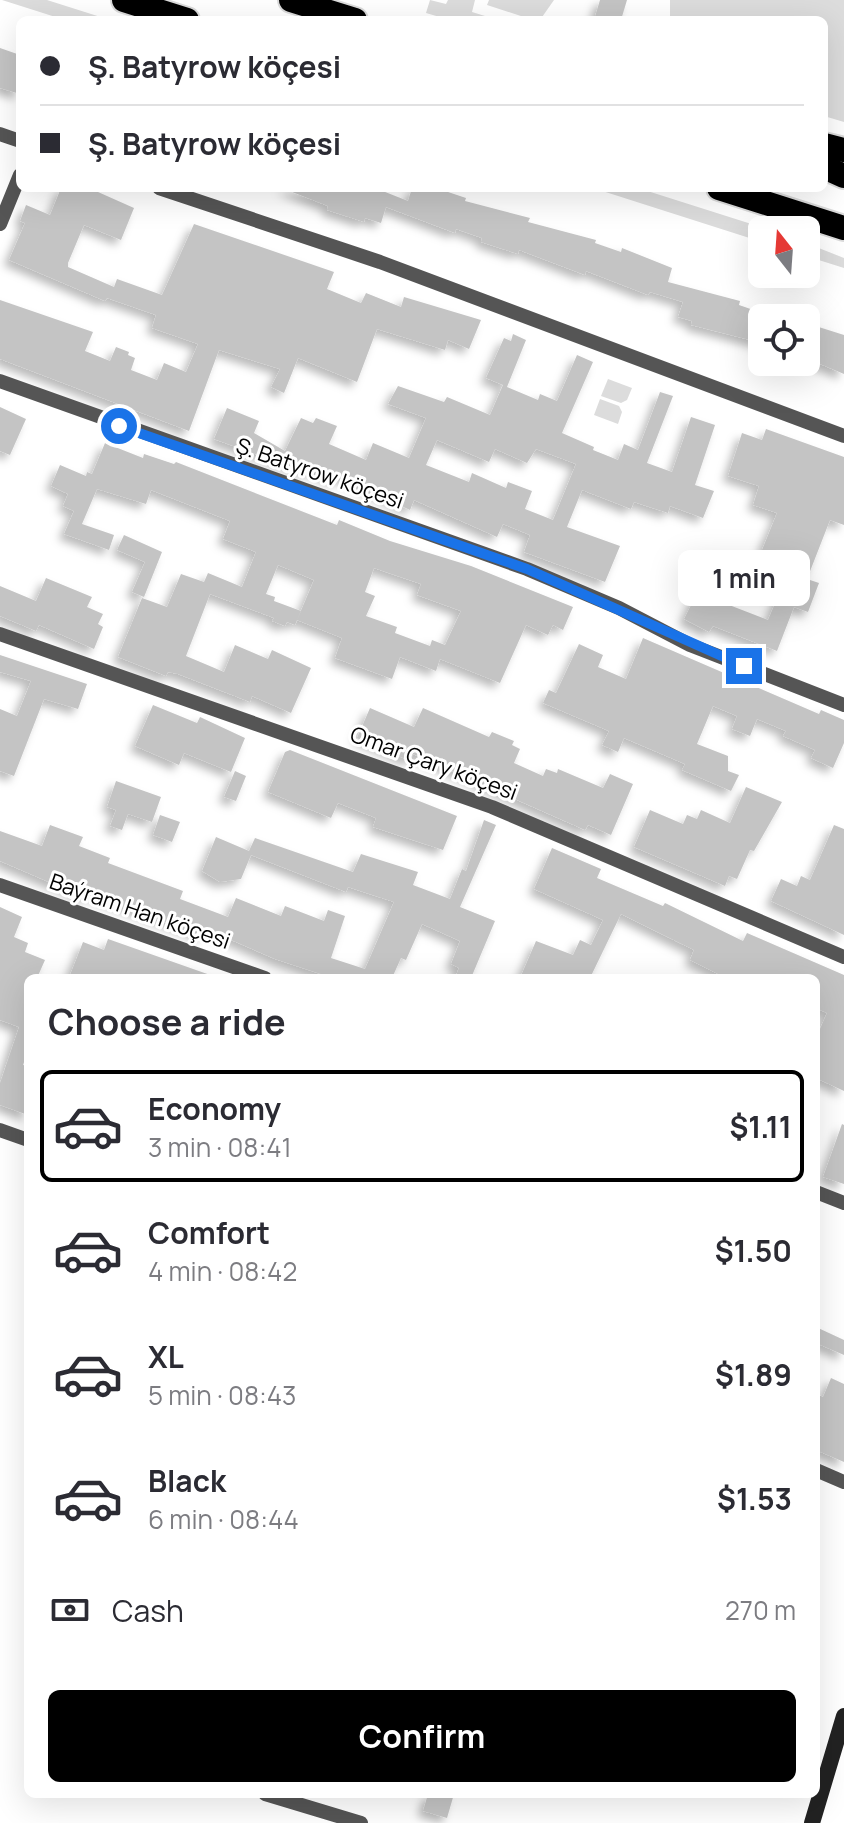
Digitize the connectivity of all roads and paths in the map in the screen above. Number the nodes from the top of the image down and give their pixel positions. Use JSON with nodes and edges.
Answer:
{"nodes":[{"id":1,"x":124,"y":0,"type":"edge"},
{"id":2,"x":291,"y":0,"type":"edge"},
{"id":3,"x":174,"y":16,"type":"edge"},
{"id":4,"x":342,"y":16,"type":"edge"},
{"id":5,"x":16,"y":185,"type":"edge"},
{"id":6,"x":171,"y":192,"type":"edge"},
{"id":7,"x":732,"y":192,"type":"edge"},
{"id":8,"x":807,"y":216,"type":"edge"},
{"id":9,"x":820,"y":220,"type":"edge"},
{"id":10,"x":820,"y":223,"type":"edge"},
{"id":11,"x":0,"y":224,"type":"edge"},
{"id":12,"x":844,"y":228,"type":"edge"},
{"id":13,"x":844,"y":235,"type":"edge"},
{"id":14,"x":0,"y":381,"type":"edge"},
{"id":15,"x":844,"y":436,"type":"edge"},
{"id":16,"x":0,"y":634,"type":"edge"},
{"id":17,"x":844,"y":705,"type":"edge"},
{"id":18,"x":0,"y":885,"type":"edge"},
{"id":19,"x":844,"y":957,"type":"edge"},
{"id":20,"x":254,"y":974,"type":"edge"},
{"id":21,"x":0,"y":1130,"type":"edge"},
{"id":22,"x":24,"y":1139,"type":"edge"},
{"id":23,"x":820,"y":1194,"type":"edge"},
{"id":24,"x":844,"y":1203,"type":"edge"},
{"id":25,"x":820,"y":1472,"type":"edge"},
{"id":26,"x":844,"y":1482,"type":"edge"},
{"id":27,"x":844,"y":1716,"type":"edge"},
{"id":28,"x":820,"y":1796,"type":"edge"},
{"id":29,"x":278,"y":1798,"type":"edge"},
{"id":30,"x":819,"y":1798,"type":"edge"},
{"id":31,"x":361,"y":1823,"type":"edge"},
{"id":32,"x":812,"y":1823,"type":"edge"}],
"edges":[{"from":1,"to":3,"type":"highway"},
{"from":2,"to":4,"type":"highway"},
{"from":5,"to":11,"type":"street"},
{"from":6,"to":15,"type":"street"},
{"from":7,"to":8,"type":"highway"},
{"from":9,"to":12,"type":"highway"},
{"from":10,"to":13,"type":"highway"},
{"from":14,"to":17,"type":"street","name":"Ş. Batyrow köçesi"},
{"from":16,"to":19,"type":"street","name":"Omar Çary köçesi"},
{"from":18,"to":20,"type":"street","name":"Baýram Han köçesi"},
{"from":21,"to":22,"type":"street"},
{"from":23,"to":24,"type":"street"},
{"from":25,"to":26,"type":"street"},
{"from":27,"to":28,"type":"street"},
{"from":29,"to":31,"type":"street"},
{"from":30,"to":32,"type":"street"}]}
